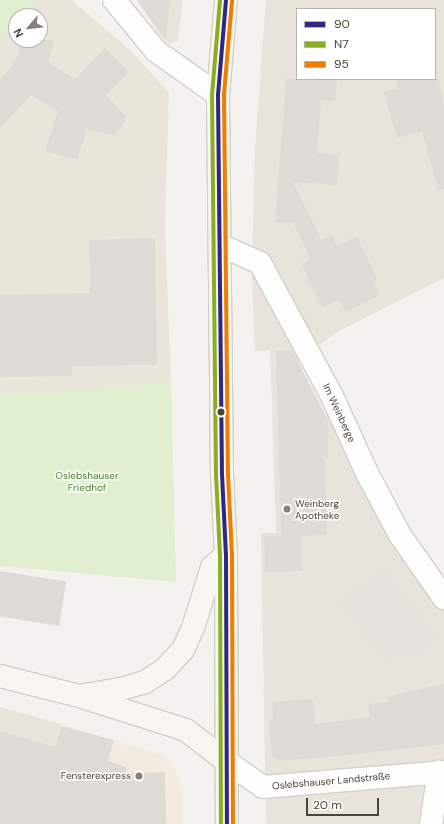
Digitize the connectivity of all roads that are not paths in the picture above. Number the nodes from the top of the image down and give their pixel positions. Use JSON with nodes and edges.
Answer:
{"nodes":[{"id":1,"x":114,"y":0,"type":"edge"},
{"id":2,"x":226,"y":0,"type":"edge"},
{"id":3,"x":218,"y":95,"type":"junction"},
{"id":4,"x":220,"y":245,"type":"junction"},
{"id":5,"x":226,"y":555,"type":"junction"},
{"id":6,"x":444,"y":598,"type":"edge"},
{"id":7,"x":0,"y":676,"type":"edge"},
{"id":8,"x":79,"y":696,"type":"junction"},
{"id":9,"x":226,"y":761,"type":"junction"},
{"id":10,"x":442,"y":772,"type":"edge"},
{"id":11,"x":227,"y":824,"type":"edge"},
{"id":12,"x":431,"y":824,"type":"edge"}],
"edges":[{"from":1,"to":3,"type":"street"},
{"from":2,"to":3,"type":"main road"},
{"from":3,"to":4,"type":"main road"},
{"from":4,"to":5,"type":"main road"},
{"from":4,"to":6,"type":"street","name":"Im Weinberge"},
{"from":5,"to":8,"type":"main road"},
{"from":5,"to":9,"type":"main road"},
{"from":7,"to":8,"type":"main road"},
{"from":8,"to":9,"type":"main road"},
{"from":9,"to":10,"type":"street","name":"Oslebshauser Landstraße"},
{"from":9,"to":11,"type":"main road"},
{"from":10,"to":12,"type":"street"}]}
